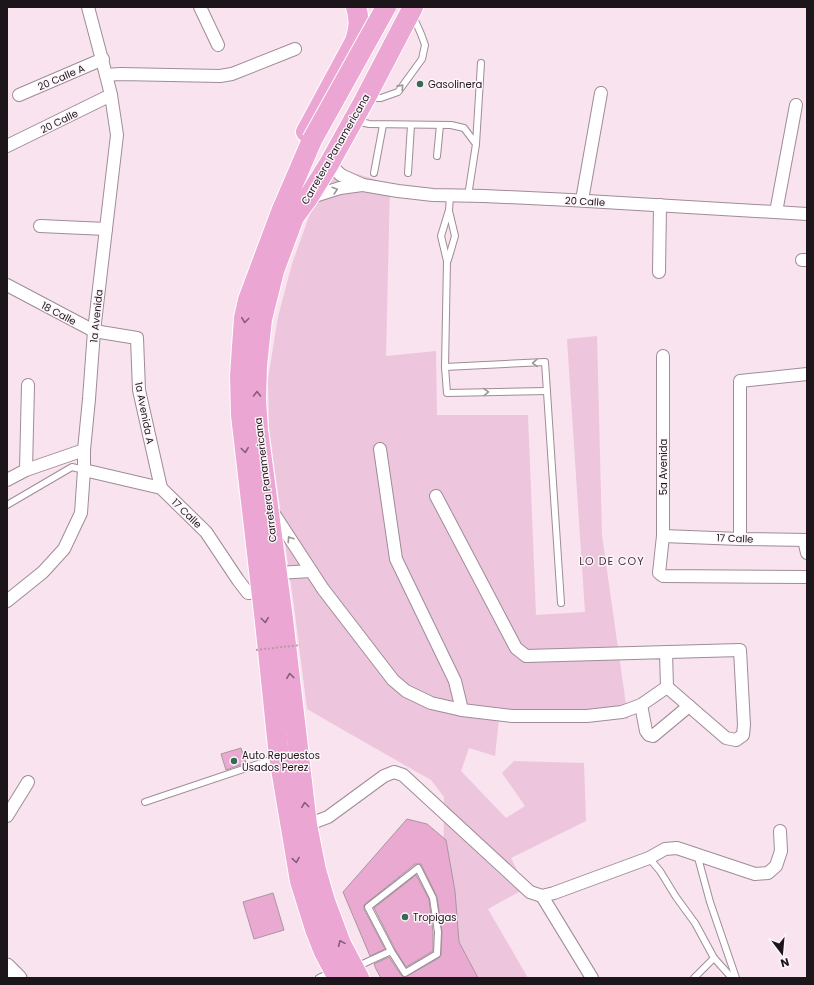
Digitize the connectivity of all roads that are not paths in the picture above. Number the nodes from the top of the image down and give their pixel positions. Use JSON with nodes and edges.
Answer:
{"nodes":[{"id":1,"x":88,"y":7,"type":"edge"},
{"id":2,"x":200,"y":7,"type":"edge"},
{"id":3,"x":356,"y":7,"type":"edge"},
{"id":4,"x":370,"y":7,"type":"edge"},
{"id":5,"x":386,"y":7,"type":"edge"},
{"id":6,"x":412,"y":9,"type":"edge"},
{"id":7,"x":218,"y":45,"type":"dead end"},
{"id":8,"x":295,"y":49,"type":"dead end"},
{"id":9,"x":103,"y":60,"type":"junction"},
{"id":10,"x":480,"y":63,"type":"dead end"},
{"id":11,"x":106,"y":75,"type":"junction"},
{"id":12,"x":601,"y":93,"type":"dead end"},
{"id":13,"x":19,"y":95,"type":"dead end"},
{"id":14,"x":110,"y":95,"type":"junction"},
{"id":15,"x":365,"y":99,"type":"junction"},
{"id":16,"x":796,"y":105,"type":"dead end"},
{"id":17,"x":353,"y":120,"type":"junction"},
{"id":18,"x":383,"y":125,"type":"junction"},
{"id":19,"x":411,"y":125,"type":"junction"},
{"id":20,"x":440,"y":125,"type":"junction"},
{"id":21,"x":476,"y":144,"type":"junction"},
{"id":22,"x":7,"y":146,"type":"edge"},
{"id":23,"x":437,"y":156,"type":"dead end"},
{"id":24,"x":329,"y":164,"type":"junction"},
{"id":25,"x":374,"y":173,"type":"dead end"},
{"id":26,"x":408,"y":174,"type":"dead end"},
{"id":27,"x":363,"y":185,"type":"junction"},
{"id":28,"x":450,"y":196,"type":"junction"},
{"id":29,"x":468,"y":196,"type":"junction"},
{"id":30,"x":308,"y":198,"type":"junction"},
{"id":31,"x":582,"y":200,"type":"junction"},
{"id":32,"x":660,"y":205,"type":"junction"},
{"id":33,"x":449,"y":210,"type":"junction"},
{"id":34,"x":776,"y":212,"type":"junction"},
{"id":35,"x":807,"y":214,"type":"edge"},
{"id":36,"x":294,"y":217,"type":"junction"},
{"id":37,"x":40,"y":226,"type":"dead end"},
{"id":38,"x":106,"y":229,"type":"junction"},
{"id":39,"x":447,"y":262,"type":"junction"},
{"id":40,"x":659,"y":272,"type":"dead end"},
{"id":41,"x":7,"y":285,"type":"edge"},
{"id":42,"x":248,"y":300,"type":"junction"},
{"id":43,"x":94,"y":331,"type":"junction"},
{"id":44,"x":137,"y":338,"type":"joint"},
{"id":45,"x":663,"y":356,"type":"dead end"},
{"id":46,"x":446,"y":367,"type":"junction"},
{"id":47,"x":807,"y":374,"type":"edge"},
{"id":48,"x":28,"y":385,"type":"dead end"},
{"id":49,"x":547,"y":391,"type":"junction"},
{"id":50,"x":380,"y":449,"type":"dead end"},
{"id":51,"x":84,"y":450,"type":"junction"},
{"id":52,"x":26,"y":470,"type":"junction"},
{"id":53,"x":84,"y":470,"type":"junction"},
{"id":54,"x":7,"y":480,"type":"edge"},
{"id":55,"x":161,"y":488,"type":"junction"},
{"id":56,"x":436,"y":496,"type":"dead end"},
{"id":57,"x":7,"y":505,"type":"edge"},
{"id":58,"x":269,"y":507,"type":"junction"},
{"id":59,"x":663,"y":536,"type":"junction"},
{"id":60,"x":740,"y":539,"type":"junction"},
{"id":61,"x":806,"y":540,"type":"edge"},
{"id":62,"x":807,"y":553,"type":"edge"},
{"id":63,"x":311,"y":570,"type":"junction"},
{"id":64,"x":277,"y":573,"type":"junction"},
{"id":65,"x":807,"y":576,"type":"edge"},
{"id":66,"x":262,"y":592,"type":"junction"},
{"id":67,"x":7,"y":601,"type":"edge"},
{"id":68,"x":561,"y":603,"type":"dead end"},
{"id":69,"x":666,"y":652,"type":"junction"},
{"id":70,"x":667,"y":687,"type":"junction"},
{"id":71,"x":641,"y":705,"type":"junction"},
{"id":72,"x":689,"y":706,"type":"junction"},
{"id":73,"x":462,"y":710,"type":"junction"},
{"id":74,"x":280,"y":757,"type":"junction"},
{"id":75,"x":28,"y":782,"type":"dead end"},
{"id":76,"x":145,"y":802,"type":"dead end"},
{"id":77,"x":7,"y":816,"type":"edge"},
{"id":78,"x":307,"y":825,"type":"junction"},
{"id":79,"x":780,"y":831,"type":"dead end"},
{"id":80,"x":697,"y":854,"type":"junction"},
{"id":81,"x":649,"y":858,"type":"junction"},
{"id":82,"x":542,"y":896,"type":"junction"},
{"id":83,"x":391,"y":951,"type":"junction"},
{"id":84,"x":714,"y":958,"type":"junction"},
{"id":85,"x":7,"y":966,"type":"edge"},
{"id":86,"x":341,"y":975,"type":"edge"},
{"id":87,"x":19,"y":978,"type":"edge"},
{"id":88,"x":592,"y":978,"type":"edge"},
{"id":89,"x":694,"y":978,"type":"edge"},
{"id":90,"x":732,"y":978,"type":"edge"},
{"id":91,"x":736,"y":978,"type":"edge"}],
"edges":[{"from":1,"to":9,"type":"street","name":"1a Avenida"},
{"from":2,"to":7,"type":"street"},
{"from":3,"to":42,"type":"highway"},
{"from":4,"to":36,"type":"highway"},
{"from":5,"to":42,"type":"highway","name":"Carretera Panamericana","bridge":true},
{"from":6,"to":15,"type":"highway","name":"Carretera Panamericana"},
{"from":15,"to":6,"type":"lane","one_way":true},
{"from":8,"to":11,"type":"street"},
{"from":9,"to":11,"type":"street","name":"1a Avenida"},
{"from":9,"to":13,"type":"street","name":"20 Calle A"},
{"from":10,"to":21,"type":"lane"},
{"from":11,"to":14,"type":"street","name":"1a Avenida"},
{"from":12,"to":31,"type":"street"},
{"from":14,"to":22,"type":"street","name":"20 Calle"},
{"from":14,"to":38,"type":"street","name":"1a Avenida"},
{"from":15,"to":17,"type":"highway","name":"Carretera Panamericana"},
{"from":16,"to":34,"type":"street"},
{"from":17,"to":18,"type":"lane"},
{"from":17,"to":24,"type":"highway","name":"Carretera Panamericana"},
{"from":18,"to":19,"type":"lane"},
{"from":18,"to":25,"type":"lane"},
{"from":19,"to":20,"type":"lane"},
{"from":19,"to":26,"type":"lane"},
{"from":20,"to":21,"type":"lane"},
{"from":20,"to":23,"type":"lane"},
{"from":21,"to":29,"type":"lane"},
{"from":24,"to":27,"type":"street","name":"20 Calle"},
{"from":24,"to":30,"type":"highway","name":"Carretera Panamericana"},
{"from":27,"to":28,"type":"street","name":"20 Calle"},
{"from":30,"to":27,"type":"street","name":"20 Calle","one_way":true},
{"from":28,"to":29,"type":"street","name":"20 Calle"},
{"from":28,"to":33,"type":"lane"},
{"from":29,"to":31,"type":"street","name":"20 Calle"},
{"from":30,"to":36,"type":"highway","name":"Carretera Panamericana"},
{"from":31,"to":32,"type":"street","name":"20 Calle"},
{"from":32,"to":34,"type":"street","name":"20 Calle"},
{"from":32,"to":40,"type":"street"},
{"from":33,"to":39,"type":"lane"},
{"from":33,"to":39,"type":"lane"},
{"from":34,"to":35,"type":"street","name":"20 Calle"},
{"from":58,"to":36,"type":"highway","name":"Carretera Panamericana","one_way":true},
{"from":37,"to":38,"type":"street"},
{"from":38,"to":43,"type":"street","name":"1a Avenida"},
{"from":39,"to":46,"type":"lane"},
{"from":41,"to":43,"type":"street","name":"18 Calle"},
{"from":42,"to":66,"type":"highway","name":"Carretera Panamericana","one_way":true},
{"from":43,"to":44,"type":"street","name":"18 Calle"},
{"from":43,"to":51,"type":"street","name":"1a Avenida"},
{"from":44,"to":55,"type":"street","name":"1a Avenida A"},
{"from":45,"to":59,"type":"street","name":"5a Avenida"},
{"from":46,"to":49,"type":"lane","one_way":true},
{"from":49,"to":46,"type":"lane","one_way":true},
{"from":47,"to":60,"type":"street"},
{"from":48,"to":52,"type":"street"},
{"from":49,"to":68,"type":"lane"},
{"from":50,"to":73,"type":"street"},
{"from":51,"to":52,"type":"street"},
{"from":51,"to":53,"type":"street","name":"1a Avenida"},
{"from":52,"to":54,"type":"street"},
{"from":53,"to":55,"type":"street"},
{"from":53,"to":57,"type":"lane"},
{"from":53,"to":67,"type":"street","name":"1a Avenida"},
{"from":55,"to":66,"type":"street","name":"17 Calle"},
{"from":56,"to":69,"type":"street"},
{"from":63,"to":58,"type":"street","one_way":true},
{"from":58,"to":64,"type":"highway","name":"Carretera Panamericana"},
{"from":59,"to":60,"type":"street","name":"17 Calle"},
{"from":59,"to":65,"type":"street","name":"5a Avenida"},
{"from":60,"to":61,"type":"street","name":"17 Calle"},
{"from":61,"to":62,"type":"street"},
{"from":63,"to":64,"type":"street"},
{"from":63,"to":73,"type":"street"},
{"from":78,"to":64,"type":"highway","name":"Carretera Panamericana","one_way":true},
{"from":66,"to":74,"type":"highway","name":"Carretera Panamericana","one_way":true},
{"from":69,"to":70,"type":"street"},
{"from":69,"to":72,"type":"street"},
{"from":70,"to":71,"type":"street"},
{"from":70,"to":72,"type":"street"},
{"from":71,"to":72,"type":"street"},
{"from":71,"to":73,"type":"street"},
{"from":74,"to":76,"type":"lane"},
{"from":74,"to":86,"type":"highway","name":"Carretera Panamericana","one_way":true},
{"from":75,"to":77,"type":"street"},
{"from":78,"to":82,"type":"street"},
{"from":86,"to":78,"type":"highway","name":"Carretera Panamericana","one_way":true},
{"from":79,"to":80,"type":"street"},
{"from":80,"to":81,"type":"street"},
{"from":80,"to":91,"type":"lane"},
{"from":81,"to":82,"type":"street"},
{"from":81,"to":84,"type":"lane"},
{"from":82,"to":88,"type":"street"},
{"from":83,"to":83,"type":"lane"},
{"from":83,"to":86,"type":"lane"},
{"from":84,"to":89,"type":"lane"},
{"from":84,"to":90,"type":"lane"},
{"from":85,"to":87,"type":"street"}]}
